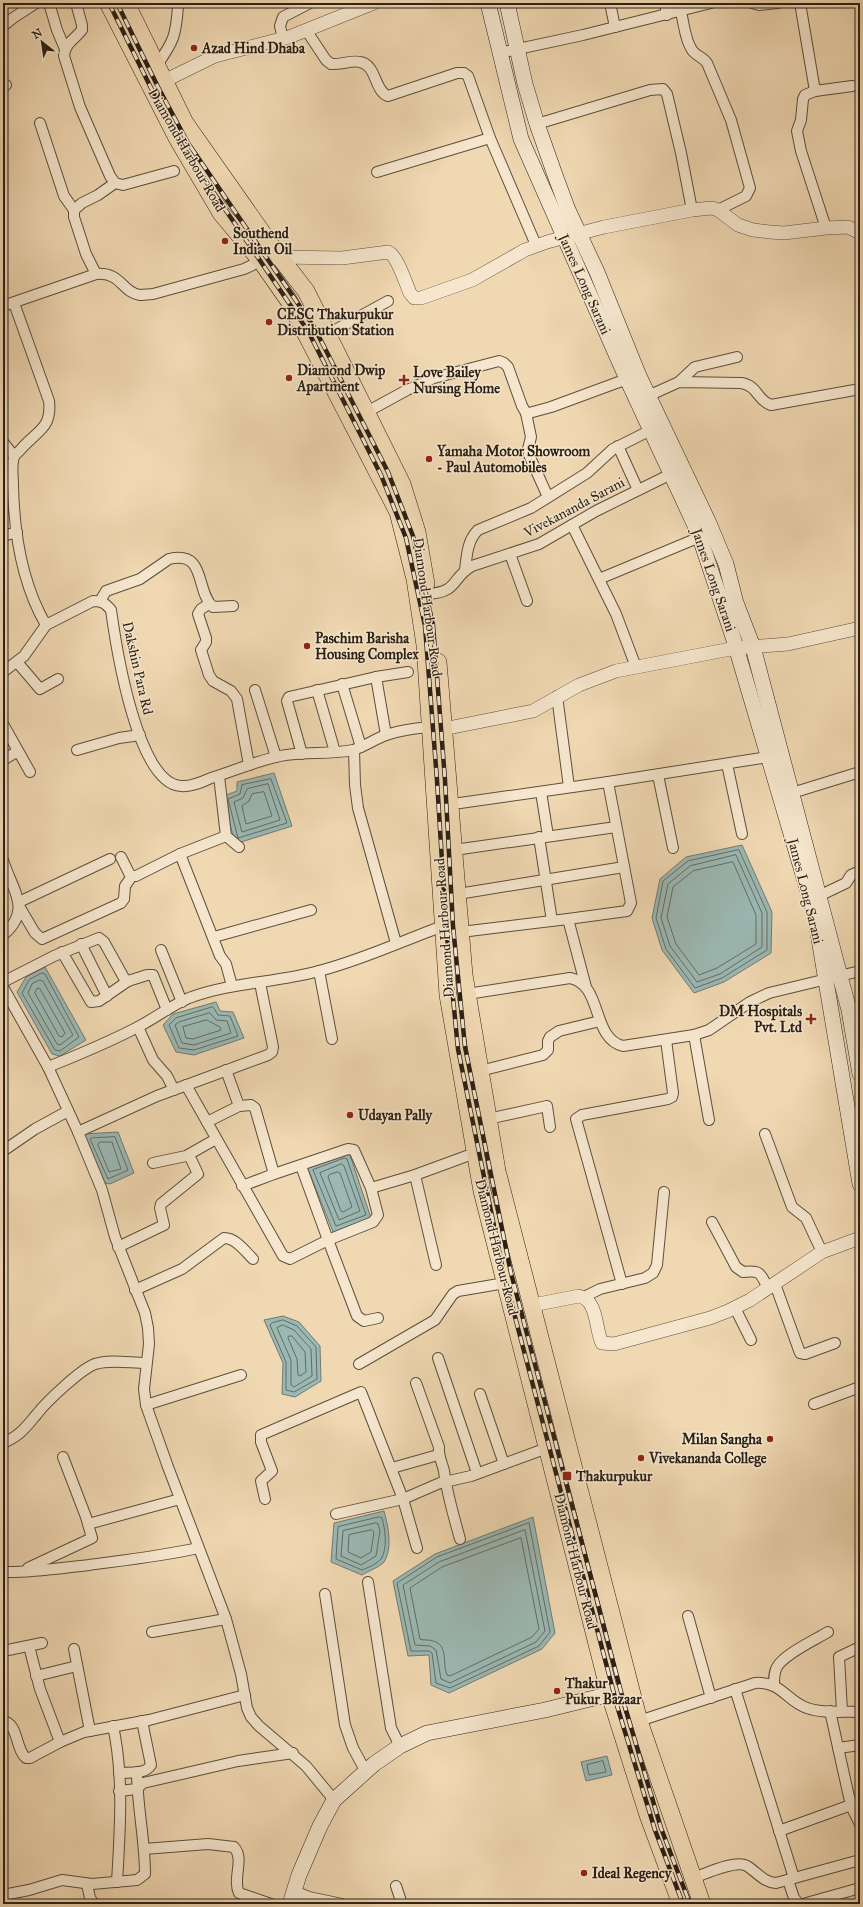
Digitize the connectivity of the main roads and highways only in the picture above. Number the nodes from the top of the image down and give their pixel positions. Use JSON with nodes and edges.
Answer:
{"nodes":[{"id":1,"x":108,"y":3,"type":"edge"},
{"id":2,"x":126,"y":3,"type":"edge"},
{"id":3,"x":488,"y":3,"type":"edge"},
{"id":4,"x":507,"y":3,"type":"edge"},
{"id":5,"x":675,"y":472,"type":"junction"},
{"id":6,"x":437,"y":728,"type":"junction"},
{"id":7,"x":775,"y":756,"type":"junction"},
{"id":8,"x":443,"y":805,"type":"junction"},
{"id":9,"x":464,"y":971,"type":"junction"},
{"id":10,"x":446,"y":973,"type":"junction"},
{"id":11,"x":860,"y":1074,"type":"edge"},
{"id":12,"x":860,"y":1184,"type":"edge"},
{"id":13,"x":546,"y":1364,"type":"junction"},
{"id":14,"x":527,"y":1369,"type":"junction"},
{"id":15,"x":631,"y":1689,"type":"junction"},
{"id":16,"x":610,"y":1694,"type":"junction"},
{"id":17,"x":292,"y":1898,"type":"edge"},
{"id":18,"x":681,"y":1904,"type":"edge"},
{"id":19,"x":702,"y":1904,"type":"edge"}],
"edges":[{"from":1,"to":6,"type":"highway","name":"Diamond Harbour Road"},
{"from":2,"to":6,"type":"highway","name":"Diamond Harbour Road"},
{"from":3,"to":5,"type":"main road","name":"James Long Sarani"},
{"from":4,"to":5,"type":"main road"},
{"from":5,"to":7,"type":"main road","name":"James Long Sarani"},
{"from":5,"to":7,"type":"main road"},
{"from":6,"to":8,"type":"highway","name":"Diamond Harbour Road"},
{"from":7,"to":11,"type":"main road"},
{"from":7,"to":12,"type":"main road","name":"James Long Sarani"},
{"from":8,"to":9,"type":"highway","name":"Diamond Harbour Road"},
{"from":8,"to":10,"type":"highway","name":"Diamond Harbour Road"},
{"from":9,"to":10,"type":"highway"},
{"from":9,"to":13,"type":"highway","name":"Diamond Harbour Road"},
{"from":10,"to":14,"type":"highway","name":"Diamond Harbour Road"},
{"from":13,"to":14,"type":"highway"},
{"from":13,"to":15,"type":"highway","name":"Diamond Harbour Road"},
{"from":14,"to":16,"type":"highway","name":"Diamond Harbour Road"},
{"from":15,"to":16,"type":"main road"},
{"from":15,"to":19,"type":"highway","name":"Diamond Harbour Road"},
{"from":16,"to":17,"type":"main road"},
{"from":16,"to":18,"type":"highway","name":"Diamond Harbour Road"}]}
